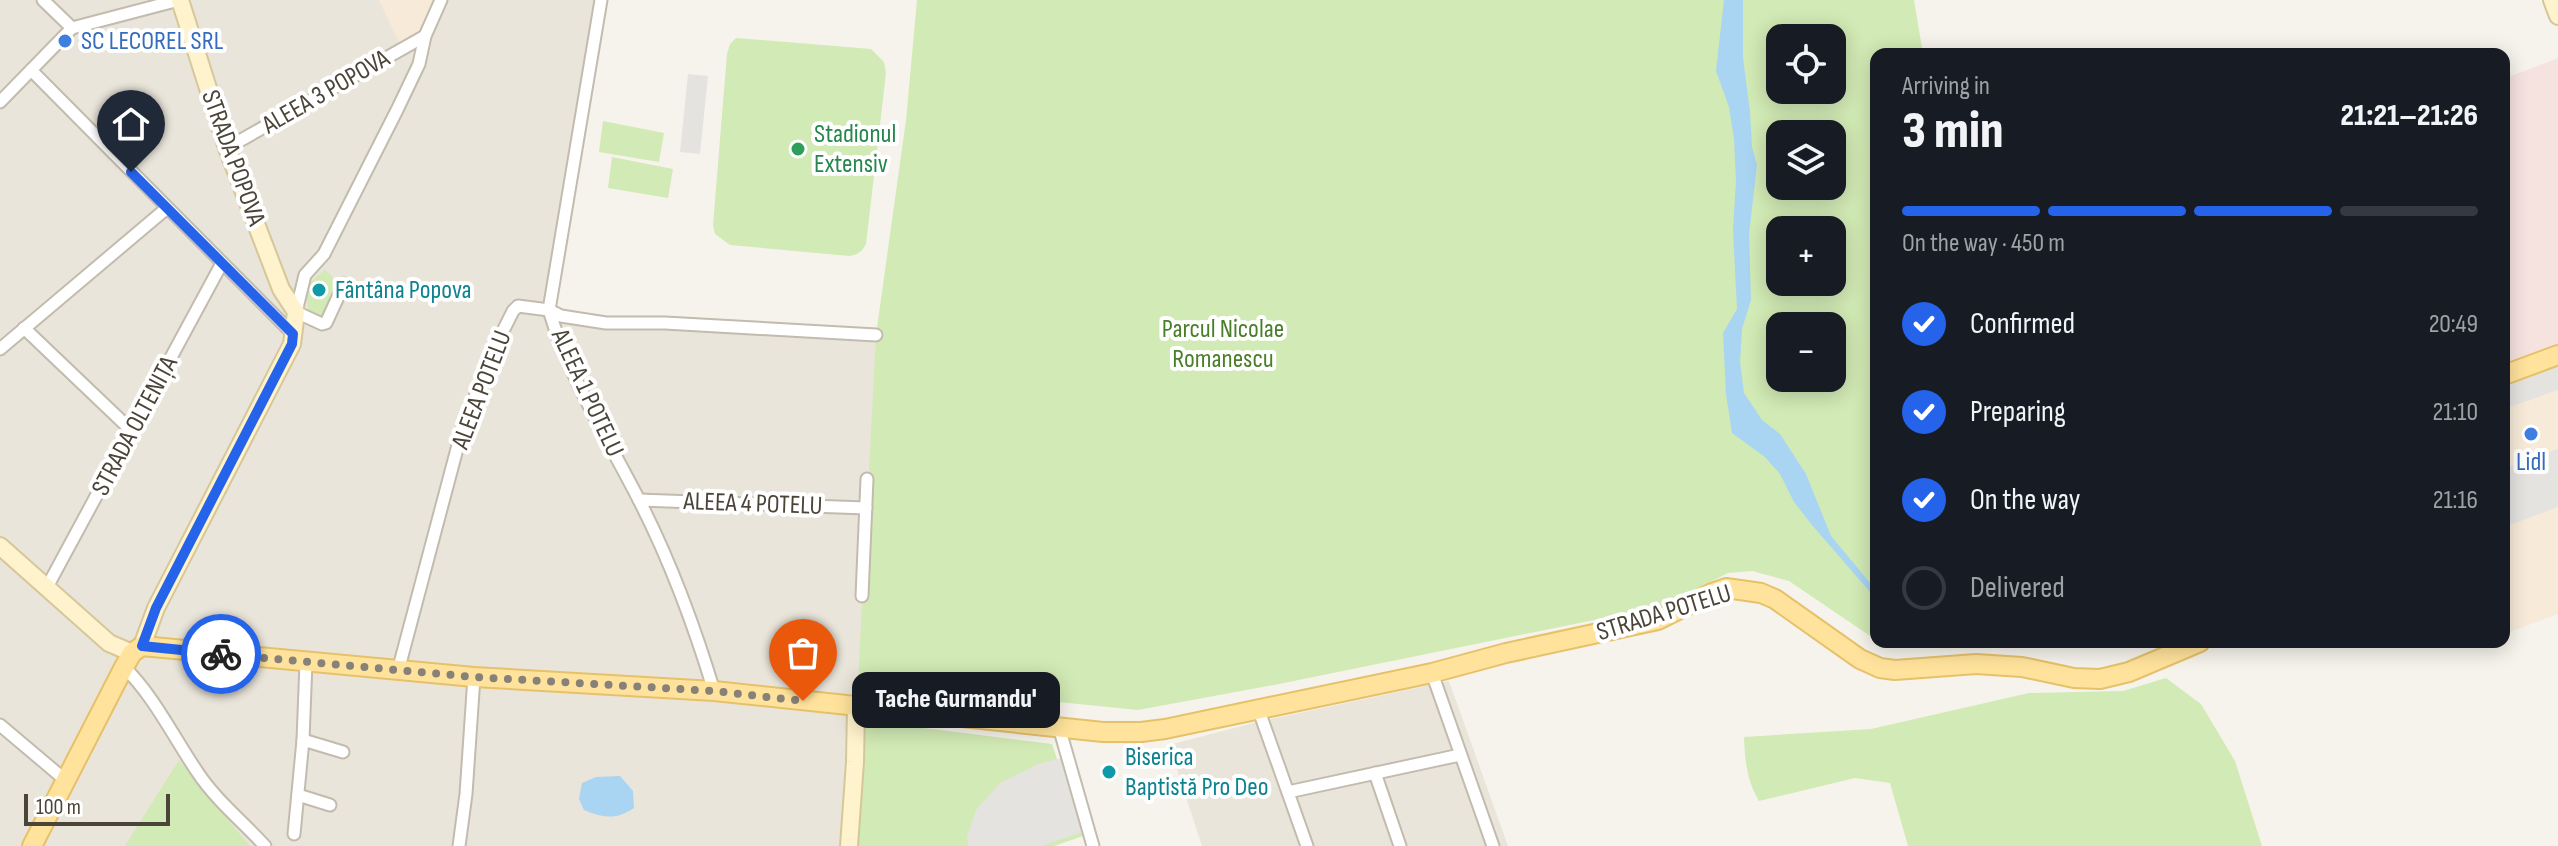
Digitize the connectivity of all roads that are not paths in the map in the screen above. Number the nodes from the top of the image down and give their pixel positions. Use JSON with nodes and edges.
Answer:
{"nodes":[{"id":1,"x":43,"y":0,"type":"edge"},
{"id":2,"x":180,"y":0,"type":"edge"},
{"id":3,"x":441,"y":0,"type":"edge"},
{"id":4,"x":601,"y":0,"type":"edge"},
{"id":5,"x":2552,"y":0,"type":"edge"},
{"id":6,"x":2558,"y":16,"type":"edge"},
{"id":7,"x":72,"y":28,"type":"junction"},
{"id":8,"x":425,"y":36,"type":"junction"},
{"id":9,"x":31,"y":70,"type":"junction"},
{"id":10,"x":0,"y":102,"type":"edge"},
{"id":11,"x":227,"y":148,"type":"junction"},
{"id":12,"x":167,"y":208,"type":"junction"},
{"id":13,"x":222,"y":263,"type":"junction"},
{"id":14,"x":344,"y":284,"type":"dead end"},
{"id":15,"x":549,"y":310,"type":"junction"},
{"id":16,"x":296,"y":312,"type":"junction"},
{"id":17,"x":24,"y":328,"type":"junction"},
{"id":18,"x":293,"y":334,"type":"junction"},
{"id":19,"x":876,"y":335,"type":"dead end"},
{"id":20,"x":0,"y":349,"type":"edge"},
{"id":21,"x":2558,"y":355,"type":"edge"},
{"id":22,"x":2510,"y":373,"type":"edge"},
{"id":23,"x":132,"y":431,"type":"junction"},
{"id":24,"x":867,"y":479,"type":"dead end"},
{"id":25,"x":639,"y":500,"type":"junction"},
{"id":26,"x":866,"y":508,"type":"junction"},
{"id":27,"x":0,"y":546,"type":"edge"},
{"id":28,"x":46,"y":589,"type":"junction"},
{"id":29,"x":862,"y":596,"type":"dead end"},
{"id":30,"x":2186,"y":648,"type":"edge"},
{"id":31,"x":132,"y":655,"type":"junction"},
{"id":32,"x":306,"y":662,"type":"junction"},
{"id":33,"x":398,"y":671,"type":"junction"},
{"id":34,"x":1432,"y":673,"type":"junction"},
{"id":35,"x":474,"y":677,"type":"junction"},
{"id":36,"x":714,"y":691,"type":"junction"},
{"id":37,"x":856,"y":707,"type":"junction"},
{"id":38,"x":1259,"y":711,"type":"junction"},
{"id":39,"x":0,"y":725,"type":"edge"},
{"id":40,"x":1059,"y":727,"type":"junction"},
{"id":41,"x":303,"y":740,"type":"junction"},
{"id":42,"x":343,"y":752,"type":"dead end"},
{"id":43,"x":1460,"y":755,"type":"junction"},
{"id":44,"x":1375,"y":773,"type":"junction"},
{"id":45,"x":64,"y":779,"type":"junction"},
{"id":46,"x":1288,"y":792,"type":"junction"},
{"id":47,"x":298,"y":795,"type":"junction"},
{"id":48,"x":330,"y":805,"type":"dead end"},
{"id":49,"x":294,"y":834,"type":"dead end"},
{"id":50,"x":32,"y":846,"type":"edge"},
{"id":51,"x":265,"y":846,"type":"edge"},
{"id":52,"x":459,"y":846,"type":"edge"},
{"id":53,"x":849,"y":846,"type":"edge"},
{"id":54,"x":1093,"y":846,"type":"edge"},
{"id":55,"x":1307,"y":846,"type":"edge"},
{"id":56,"x":1400,"y":846,"type":"edge"},
{"id":57,"x":1493,"y":846,"type":"edge"}],
"edges":[{"from":1,"to":7,"type":"street"},
{"from":2,"to":7,"type":"street"},
{"from":2,"to":11,"type":"street","name":"STRADA POPOVA"},
{"from":3,"to":8,"type":"street"},
{"from":4,"to":15,"type":"street"},
{"from":5,"to":6,"type":"street"},
{"from":7,"to":9,"type":"street"},
{"from":8,"to":11,"type":"street","name":"ALEEA 3 POPOVA"},
{"from":8,"to":16,"type":"street"},
{"from":9,"to":10,"type":"street"},
{"from":9,"to":12,"type":"street"},
{"from":11,"to":16,"type":"street","name":"STRADA POPOVA"},
{"from":12,"to":13,"type":"street"},
{"from":12,"to":17,"type":"street"},
{"from":13,"to":18,"type":"street"},
{"from":13,"to":23,"type":"street","name":"STRADA OLTENIȚA"},
{"from":14,"to":16,"type":"street"},
{"from":15,"to":19,"type":"street","name":"ALEEA 1 POTELU"},
{"from":15,"to":25,"type":"street","name":"ALEEA 1 POTELU"},
{"from":15,"to":33,"type":"street","name":"ALEEA POTELU"},
{"from":16,"to":18,"type":"street"},
{"from":17,"to":20,"type":"street"},
{"from":17,"to":23,"type":"street"},
{"from":18,"to":31,"type":"street"},
{"from":21,"to":22,"type":"main road"},
{"from":23,"to":28,"type":"street","name":"STRADA OLTENIȚA"},
{"from":24,"to":26,"type":"street"},
{"from":25,"to":26,"type":"street","name":"ALEEA 4 POTELU"},
{"from":25,"to":36,"type":"street","name":"ALEEA 1 POTELU"},
{"from":26,"to":29,"type":"street"},
{"from":27,"to":28,"type":"street","name":"STRADA POTELU"},
{"from":28,"to":31,"type":"street","name":"STRADA POTELU"},
{"from":30,"to":34,"type":"main road","name":"STRADA POTELU"},
{"from":31,"to":32,"type":"main road","name":"STRADA POTELU"},
{"from":31,"to":45,"type":"main road"},
{"from":31,"to":51,"type":"street"},
{"from":32,"to":33,"type":"main road","name":"STRADA POTELU"},
{"from":32,"to":41,"type":"street"},
{"from":33,"to":35,"type":"main road","name":"STRADA POTELU"},
{"from":34,"to":38,"type":"main road","name":"STRADA POTELU"},
{"from":34,"to":43,"type":"street"},
{"from":35,"to":36,"type":"main road","name":"STRADA POTELU"},
{"from":35,"to":52,"type":"street"},
{"from":36,"to":37,"type":"main road","name":"STRADA POTELU"},
{"from":37,"to":40,"type":"main road","name":"STRADA POTELU"},
{"from":37,"to":53,"type":"street"},
{"from":38,"to":40,"type":"main road","name":"STRADA POTELU"},
{"from":38,"to":46,"type":"street"},
{"from":39,"to":45,"type":"street"},
{"from":40,"to":54,"type":"street"},
{"from":41,"to":42,"type":"street"},
{"from":41,"to":47,"type":"street"},
{"from":43,"to":44,"type":"street"},
{"from":43,"to":57,"type":"street"},
{"from":44,"to":46,"type":"street"},
{"from":44,"to":56,"type":"street"},
{"from":45,"to":50,"type":"main road"},
{"from":46,"to":55,"type":"street"},
{"from":47,"to":48,"type":"street"},
{"from":47,"to":49,"type":"street"}]}
